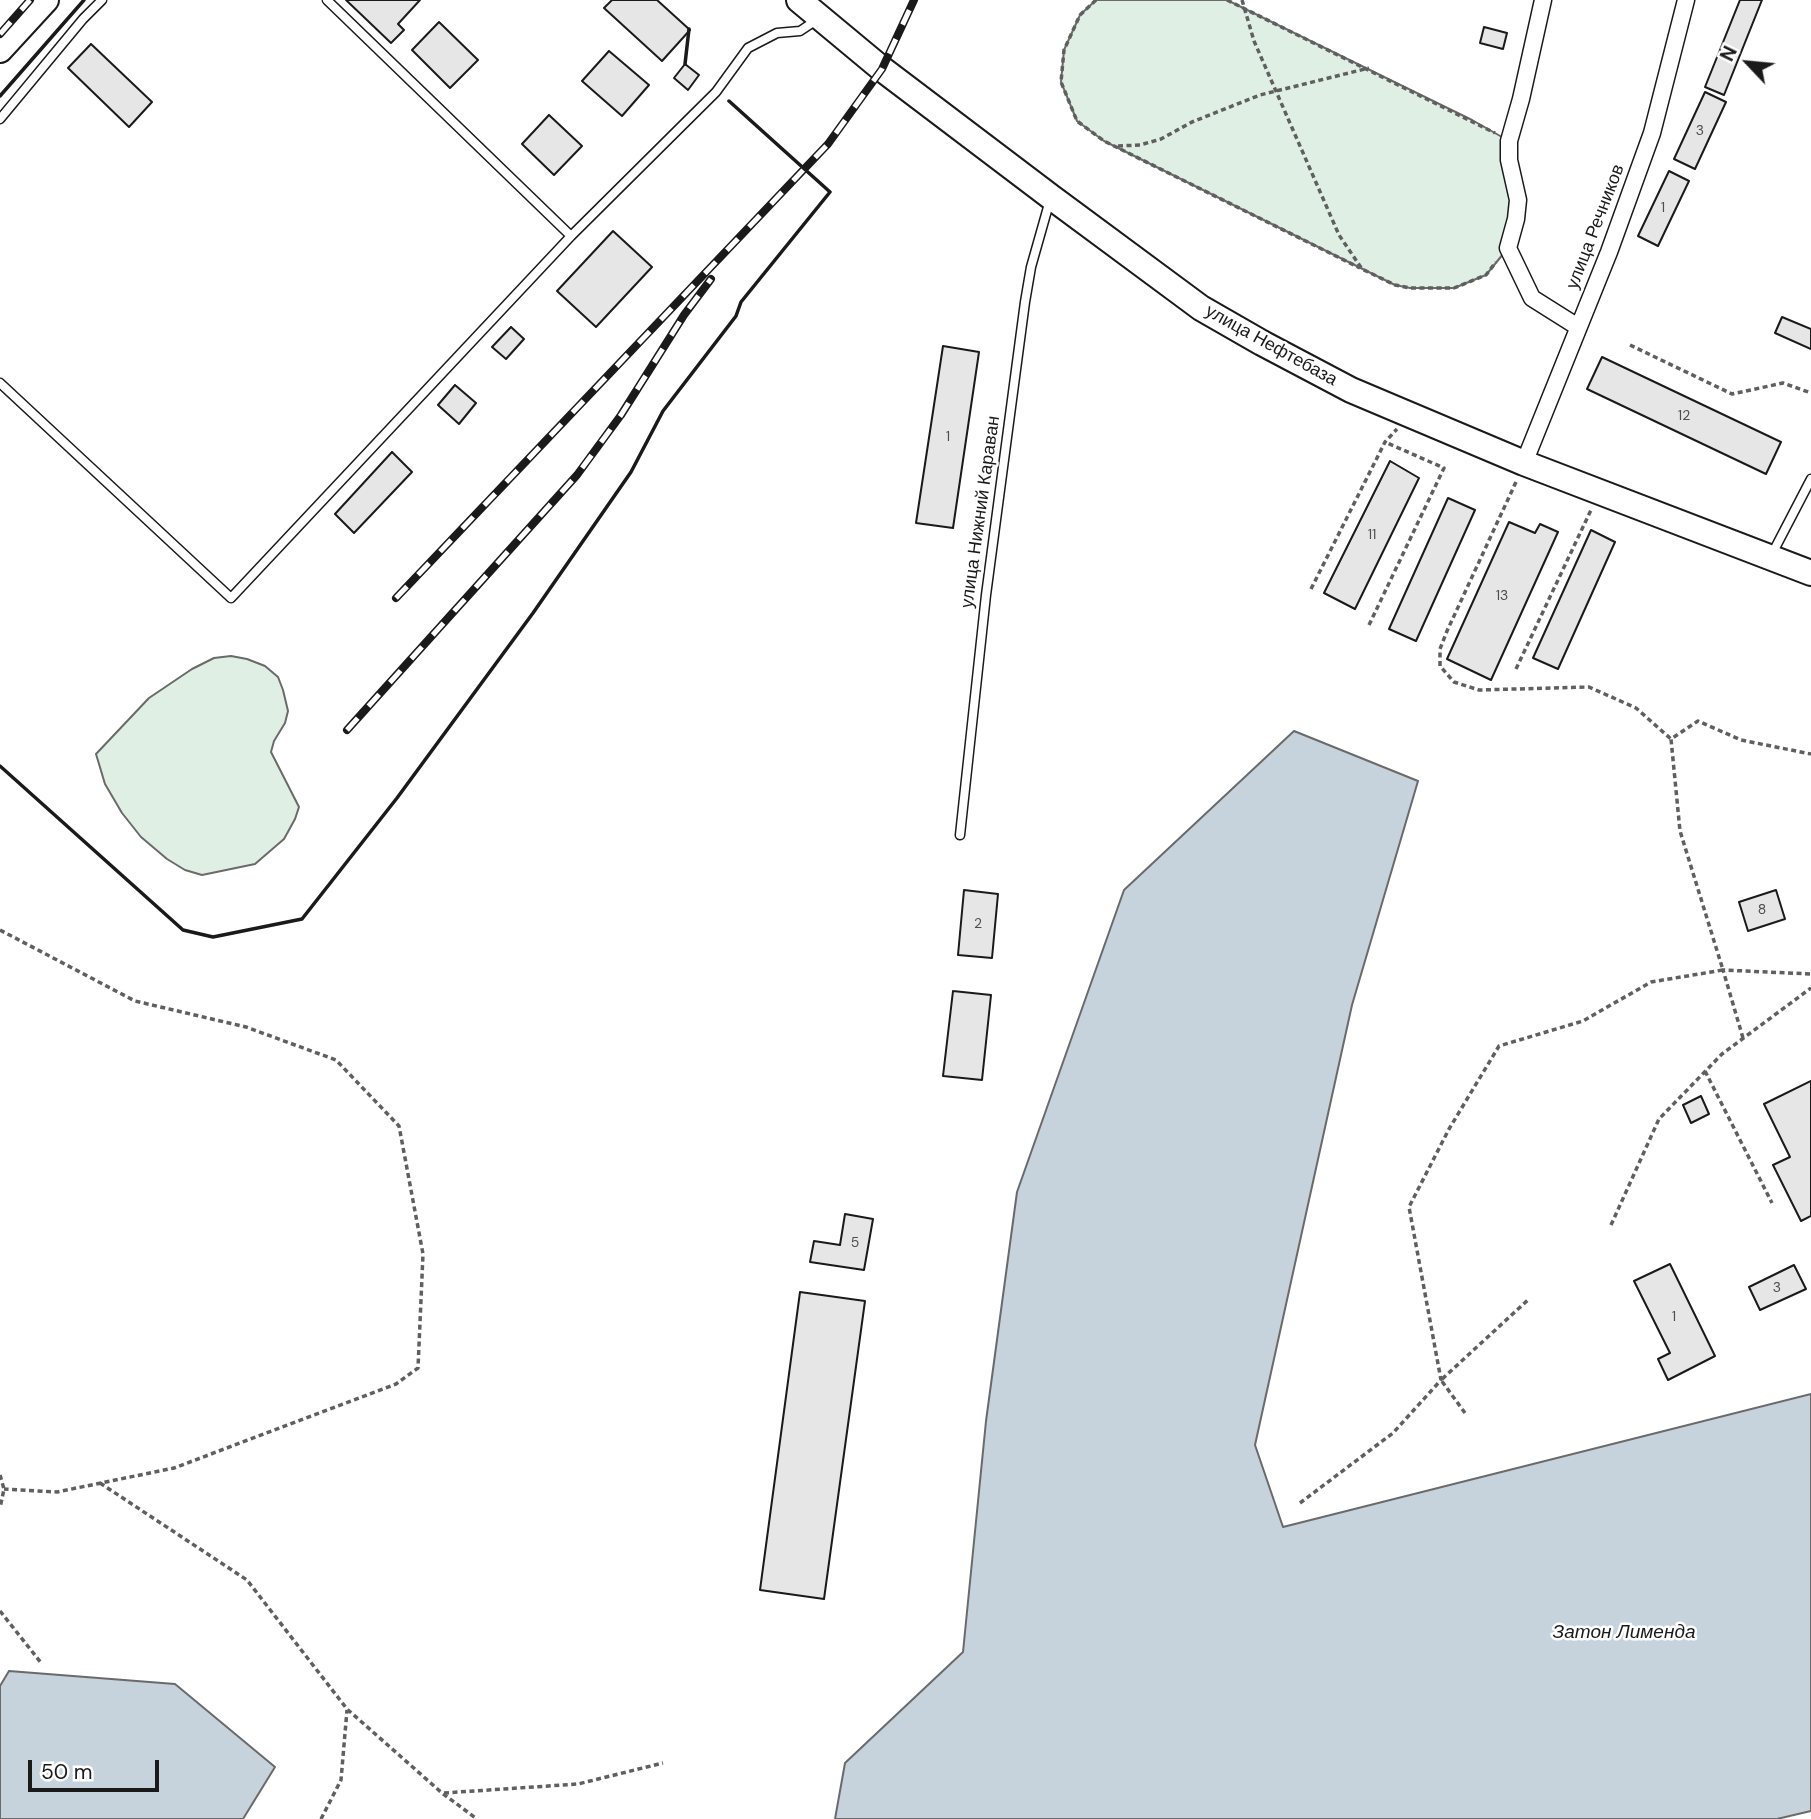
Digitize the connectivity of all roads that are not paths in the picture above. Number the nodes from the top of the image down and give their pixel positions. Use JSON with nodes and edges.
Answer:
{"nodes":[{"id":1,"x":46,"y":0,"type":"edge"},
{"id":2,"x":102,"y":0,"type":"edge"},
{"id":3,"x":327,"y":0,"type":"edge"},
{"id":4,"x":799,"y":0,"type":"edge"},
{"id":5,"x":1543,"y":0,"type":"edge"},
{"id":6,"x":1686,"y":0,"type":"edge"},
{"id":7,"x":821,"y":17,"type":"junction"},
{"id":8,"x":0,"y":50,"type":"edge"},
{"id":9,"x":0,"y":119,"type":"edge"},
{"id":10,"x":1051,"y":197,"type":"junction"},
{"id":11,"x":571,"y":236,"type":"junction"},
{"id":12,"x":1578,"y":327,"type":"junction"},
{"id":13,"x":0,"y":383,"type":"edge"},
{"id":14,"x":1524,"y":463,"type":"junction"},
{"id":15,"x":1811,"y":479,"type":"edge"},
{"id":16,"x":1770,"y":557,"type":"junction"},
{"id":17,"x":1811,"y":573,"type":"edge"},
{"id":18,"x":960,"y":835,"type":"dead end"}],
"edges":[{"from":1,"to":8,"type":"main road"},
{"from":2,"to":9,"type":"lane"},
{"from":3,"to":11,"type":"lane"},
{"from":4,"to":7,"type":"main road","name":"улица Нефтебаза"},
{"from":5,"to":12,"type":"street"},
{"from":6,"to":12,"type":"street","name":"улица Речников"},
{"from":7,"to":10,"type":"main road","name":"улица Нефтебаза"},
{"from":7,"to":11,"type":"lane"},
{"from":10,"to":14,"type":"main road","name":"улица Нефтебаза"},
{"from":10,"to":18,"type":"lane","name":"улица Нижний Караван"},
{"from":11,"to":13,"type":"lane"},
{"from":12,"to":14,"type":"street","name":"улица Речников"},
{"from":14,"to":16,"type":"main road","name":"улица Нефтебаза"},
{"from":15,"to":16,"type":"lane"},
{"from":16,"to":17,"type":"main road","name":"улица Нефтебаза"}]}
